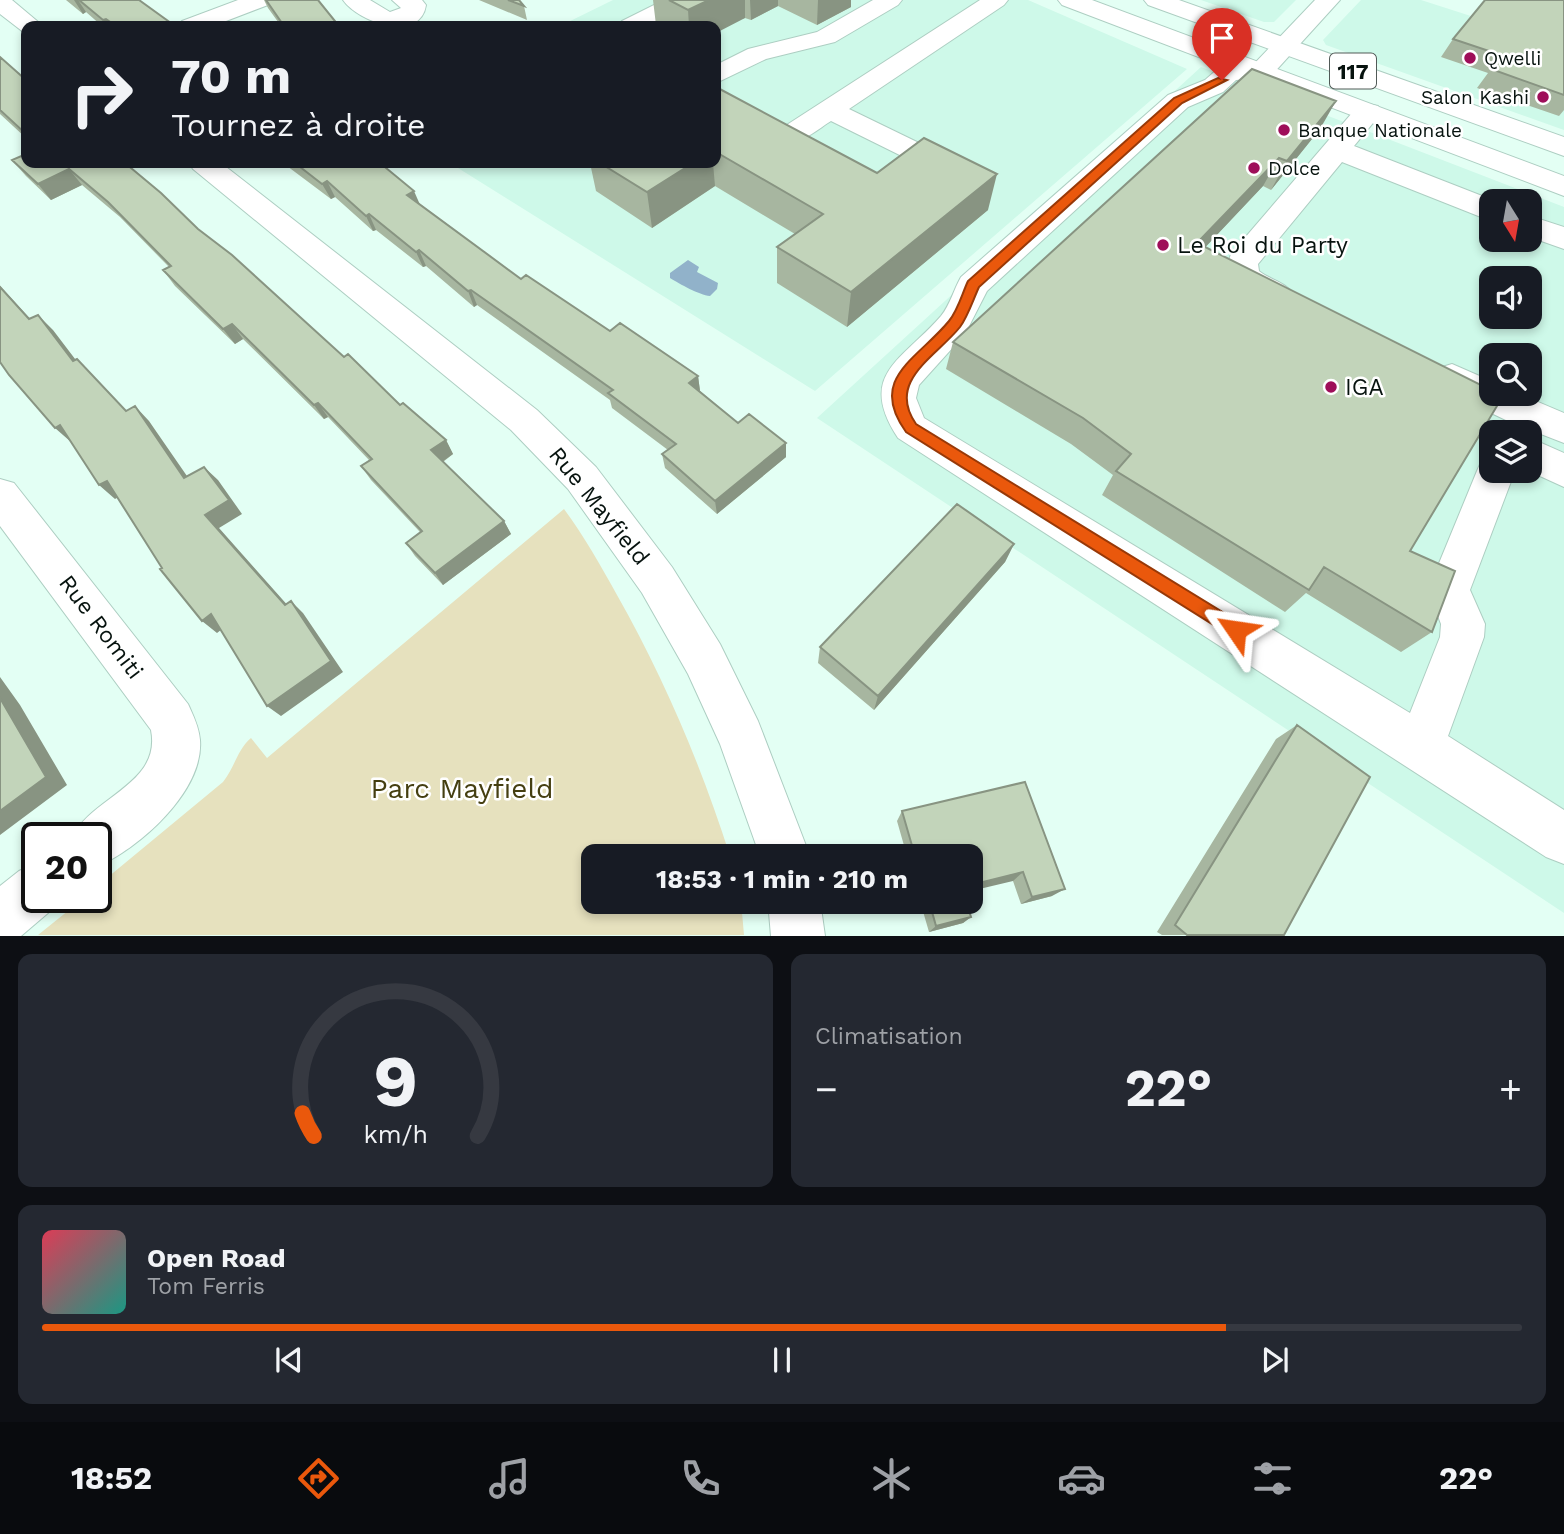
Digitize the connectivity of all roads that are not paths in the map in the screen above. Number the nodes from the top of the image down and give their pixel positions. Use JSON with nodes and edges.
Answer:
{"nodes":[{"id":1,"x":260,"y":0,"type":"edge"},
{"id":2,"x":355,"y":0,"type":"edge"},
{"id":3,"x":404,"y":0,"type":"edge"},
{"id":4,"x":643,"y":0,"type":"edge"},
{"id":5,"x":682,"y":0,"type":"edge"},
{"id":6,"x":890,"y":0,"type":"edge"},
{"id":7,"x":996,"y":0,"type":"edge"},
{"id":8,"x":1070,"y":0,"type":"edge"},
{"id":9,"x":1156,"y":0,"type":"edge"},
{"id":10,"x":1328,"y":0,"type":"edge"},
{"id":11,"x":0,"y":2,"type":"edge"},
{"id":12,"x":607,"y":19,"type":"dead end"},
{"id":13,"x":25,"y":21,"type":"edge"},
{"id":14,"x":204,"y":21,"type":"edge"},
{"id":15,"x":641,"y":21,"type":"edge"},
{"id":16,"x":1273,"y":59,"type":"junction"},
{"id":17,"x":721,"y":72,"type":"edge"},
{"id":18,"x":828,"y":109,"type":"junction"},
{"id":19,"x":1368,"y":112,"type":"junction"},
{"id":20,"x":792,"y":134,"type":"edge"},
{"id":21,"x":1564,"y":147,"type":"edge"},
{"id":22,"x":1336,"y":149,"type":"junction"},
{"id":23,"x":944,"y":166,"type":"edge"},
{"id":24,"x":209,"y":168,"type":"edge"},
{"id":25,"x":1564,"y":187,"type":"edge"},
{"id":26,"x":1479,"y":206,"type":"edge"},
{"id":27,"x":1542,"y":231,"type":"edge"},
{"id":28,"x":1564,"y":239,"type":"edge"},
{"id":29,"x":1310,"y":310,"type":"edge"},
{"id":30,"x":1424,"y":365,"type":"edge"},
{"id":31,"x":1515,"y":420,"type":"edge"},
{"id":32,"x":1542,"y":425,"type":"edge"},
{"id":33,"x":1564,"y":428,"type":"edge"},
{"id":34,"x":1542,"y":459,"type":"edge"},
{"id":35,"x":1564,"y":471,"type":"edge"},
{"id":36,"x":1491,"y":483,"type":"edge"},
{"id":37,"x":0,"y":495,"type":"edge"},
{"id":38,"x":1421,"y":746,"type":"junction"},
{"id":39,"x":112,"y":829,"type":"edge"},
{"id":40,"x":1564,"y":838,"type":"edge"},
{"id":41,"x":781,"y":844,"type":"edge"},
{"id":42,"x":21,"y":902,"type":"edge"},
{"id":43,"x":795,"y":914,"type":"edge"},
{"id":44,"x":0,"y":919,"type":"edge"},
{"id":45,"x":798,"y":936,"type":"edge"}],
"edges":[{"from":1,"to":14,"type":"street"},
{"from":2,"to":3,"type":"street"},
{"from":4,"to":12,"type":"street"},
{"from":5,"to":15,"type":"street"},
{"from":6,"to":17,"type":"street"},
{"from":7,"to":18,"type":"street"},
{"from":8,"to":16,"type":"street","number":"117"},
{"from":9,"to":16,"type":"street","number":"117"},
{"from":10,"to":16,"type":"street"},
{"from":11,"to":13,"type":"street"},
{"from":16,"to":19,"type":"street","number":"117"},
{"from":16,"to":21,"type":"street","number":"117"},
{"from":16,"to":38,"type":"street"},
{"from":18,"to":20,"type":"street"},
{"from":18,"to":23,"type":"street"},
{"from":19,"to":22,"type":"street"},
{"from":19,"to":25,"type":"street","number":"117"},
{"from":22,"to":26,"type":"street"},
{"from":22,"to":29,"type":"street"},
{"from":24,"to":41,"type":"street","name":"Rue Mayfield"},
{"from":27,"to":28,"type":"street"},
{"from":30,"to":31,"type":"street"},
{"from":32,"to":33,"type":"street"},
{"from":34,"to":35,"type":"street"},
{"from":36,"to":38,"type":"street"},
{"from":37,"to":39,"type":"street","name":"Rue Romiti"},
{"from":38,"to":40,"type":"street"},
{"from":42,"to":44,"type":"street"},
{"from":43,"to":45,"type":"street"}]}
